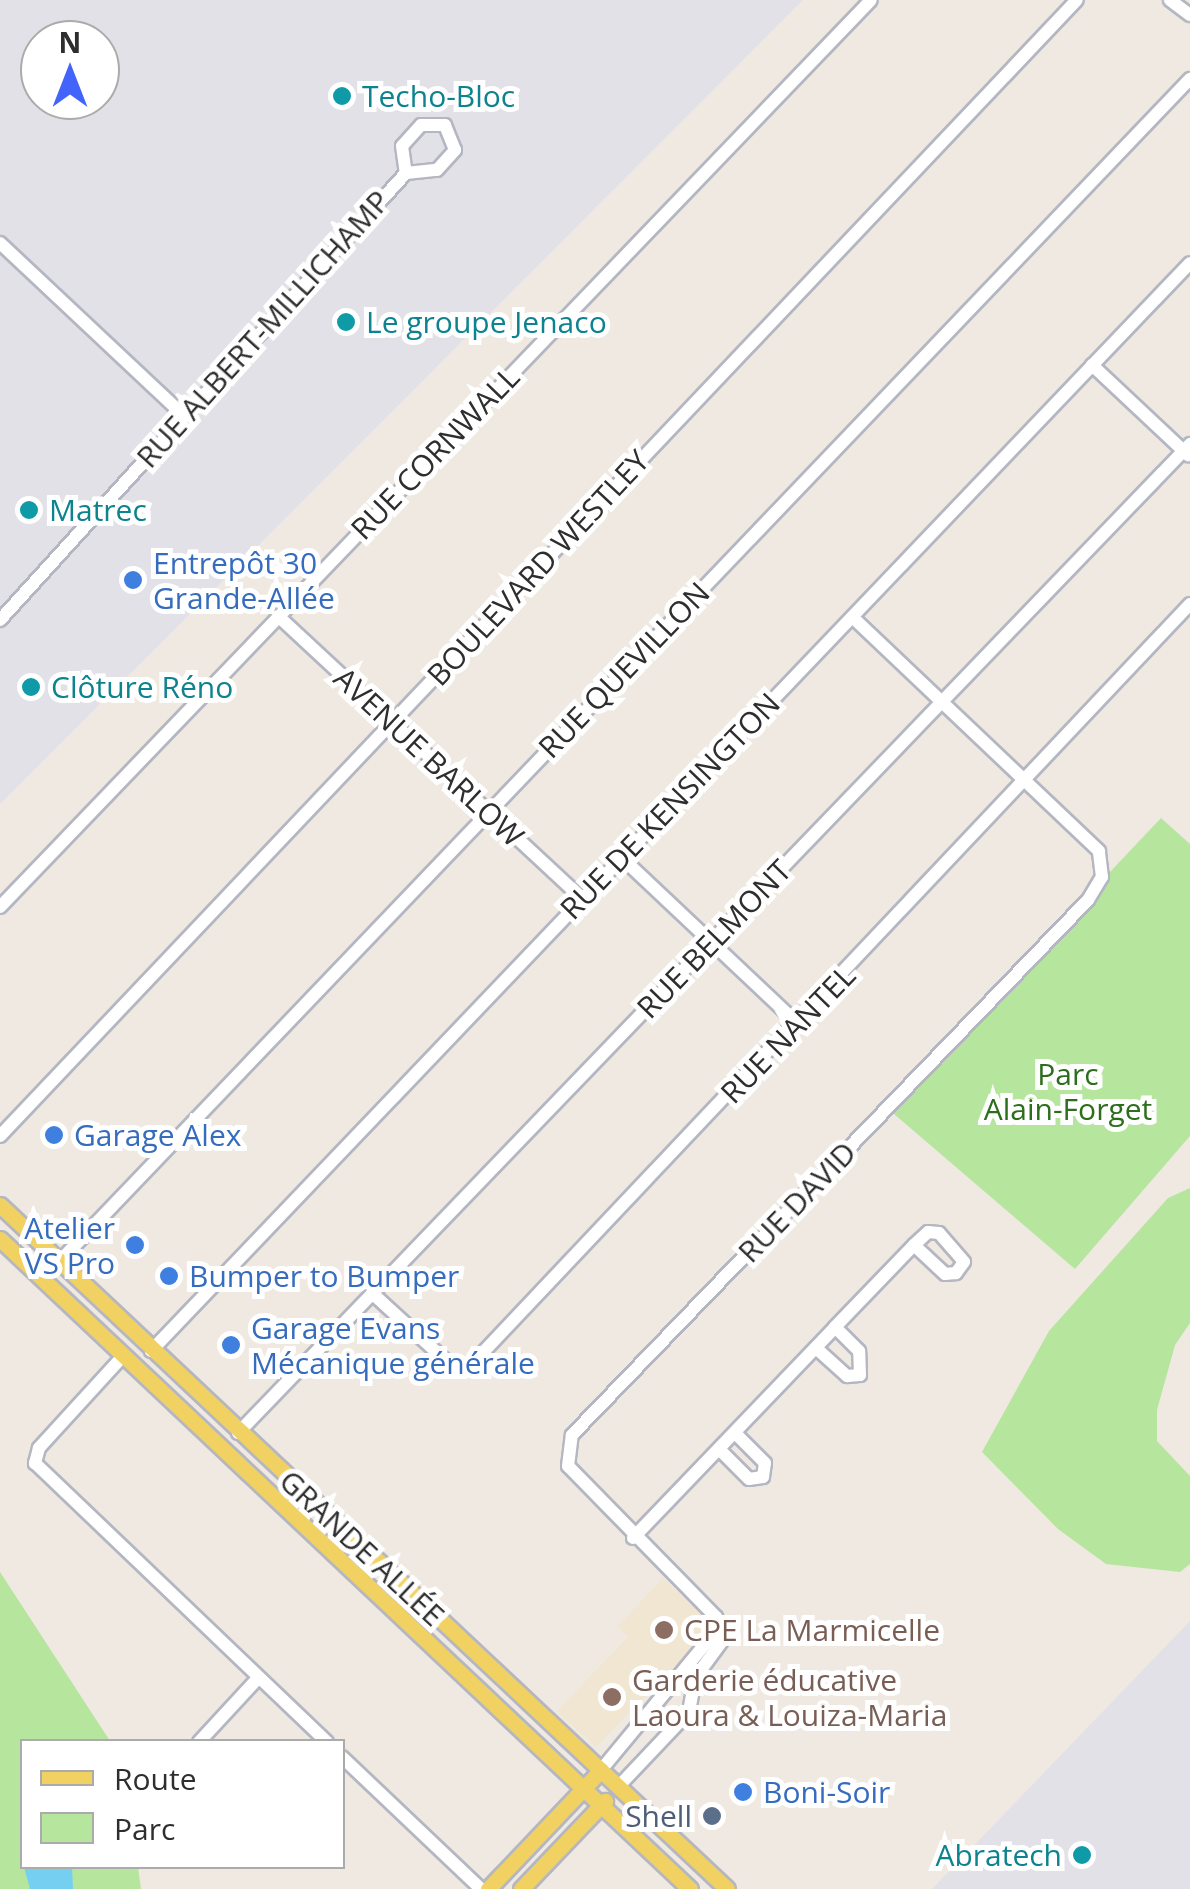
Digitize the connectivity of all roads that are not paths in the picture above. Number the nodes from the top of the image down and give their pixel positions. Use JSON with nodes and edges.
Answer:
{"nodes":[{"id":1,"x":871,"y":0,"type":"edge"},
{"id":2,"x":1077,"y":0,"type":"edge"},
{"id":3,"x":1170,"y":0,"type":"edge"},
{"id":4,"x":1190,"y":15,"type":"edge"},
{"id":5,"x":1190,"y":79,"type":"edge"},
{"id":6,"x":406,"y":172,"type":"junction"},
{"id":7,"x":0,"y":244,"type":"edge"},
{"id":8,"x":1190,"y":263,"type":"edge"},
{"id":9,"x":1092,"y":365,"type":"junction"},
{"id":10,"x":182,"y":415,"type":"junction"},
{"id":11,"x":1188,"y":451,"type":"edge"},
{"id":12,"x":1190,"y":604,"type":"edge"},
{"id":13,"x":278,"y":616,"type":"junction"},
{"id":14,"x":852,"y":617,"type":"junction"},
{"id":15,"x":0,"y":620,"type":"edge"},
{"id":16,"x":944,"y":704,"type":"junction"},
{"id":17,"x":392,"y":723,"type":"junction"},
{"id":18,"x":1024,"y":780,"type":"junction"},
{"id":19,"x":488,"y":813,"type":"junction"},
{"id":20,"x":621,"y":857,"type":"junction"},
{"id":21,"x":581,"y":898,"type":"junction"},
{"id":22,"x":0,"y":907,"type":"edge"},
{"id":23,"x":712,"y":939,"type":"junction"},
{"id":24,"x":798,"y":1024,"type":"junction"},
{"id":25,"x":0,"y":1136,"type":"edge"},
{"id":26,"x":0,"y":1205,"type":"edge"},
{"id":27,"x":0,"y":1239,"type":"edge"},
{"id":28,"x":914,"y":1245,"type":"dead end"},
{"id":29,"x":59,"y":1262,"type":"junction"},
{"id":30,"x":372,"y":1293,"type":"junction"},
{"id":31,"x":834,"y":1327,"type":"junction"},
{"id":32,"x":816,"y":1348,"type":"junction"},
{"id":33,"x":151,"y":1351,"type":"junction"},
{"id":34,"x":124,"y":1356,"type":"junction"},
{"id":35,"x":238,"y":1433,"type":"junction"},
{"id":36,"x":734,"y":1433,"type":"junction"},
{"id":37,"x":719,"y":1449,"type":"junction"},
{"id":38,"x":633,"y":1538,"type":"junction"},
{"id":39,"x":720,"y":1624,"type":"junction"},
{"id":40,"x":259,"y":1677,"type":"junction"},
{"id":41,"x":202,"y":1739,"type":"edge"},
{"id":42,"x":324,"y":1739,"type":"edge"},
{"id":43,"x":345,"y":1759,"type":"edge"},
{"id":44,"x":602,"y":1770,"type":"junction"},
{"id":45,"x":618,"y":1788,"type":"junction"},
{"id":46,"x":583,"y":1789,"type":"junction"},
{"id":47,"x":600,"y":1806,"type":"junction"},
{"id":48,"x":485,"y":1889,"type":"edge"},
{"id":49,"x":521,"y":1889,"type":"edge"},
{"id":50,"x":690,"y":1889,"type":"edge"},
{"id":51,"x":727,"y":1889,"type":"edge"}],
"edges":[{"from":1,"to":13,"type":"street","name":"RUE CORNWALL"},
{"from":2,"to":17,"type":"street","name":"BOULEVARD WESTLEY"},
{"from":3,"to":4,"type":"street"},
{"from":5,"to":19,"type":"street","name":"RUE QUEVILLON"},
{"from":6,"to":6,"type":"street","name":"RUE ALBERT-MILLICHAMP"},
{"from":6,"to":10,"type":"street","name":"RUE ALBERT-MILLICHAMP"},
{"from":7,"to":10,"type":"street"},
{"from":8,"to":9,"type":"street","name":"RUE DE KENSINGTON"},
{"from":9,"to":11,"type":"street"},
{"from":9,"to":14,"type":"street","name":"RUE DE KENSINGTON"},
{"from":10,"to":15,"type":"street","name":"RUE ALBERT-MILLICHAMP"},
{"from":11,"to":16,"type":"street","name":"RUE BELMONT"},
{"from":12,"to":18,"type":"street","name":"RUE NANTEL"},
{"from":13,"to":17,"type":"street","name":"AVENUE BARLOW"},
{"from":13,"to":22,"type":"street","name":"RUE CORNWALL"},
{"from":14,"to":16,"type":"street"},
{"from":14,"to":20,"type":"street","name":"RUE DE KENSINGTON"},
{"from":16,"to":18,"type":"street"},
{"from":16,"to":23,"type":"street","name":"RUE BELMONT"},
{"from":17,"to":19,"type":"street","name":"AVENUE BARLOW"},
{"from":17,"to":25,"type":"street","name":"BOULEVARD WESTLEY"},
{"from":18,"to":24,"type":"street","name":"RUE NANTEL"},
{"from":18,"to":38,"type":"street","name":"RUE DAVID"},
{"from":19,"to":21,"type":"street","name":"AVENUE BARLOW"},
{"from":19,"to":29,"type":"street","name":"RUE QUEVILLON"},
{"from":20,"to":21,"type":"street","name":"RUE DE KENSINGTON"},
{"from":20,"to":23,"type":"street"},
{"from":21,"to":33,"type":"street","name":"RUE DE KENSINGTON"},
{"from":23,"to":24,"type":"street"},
{"from":23,"to":30,"type":"street","name":"RUE BELMONT"},
{"from":24,"to":30,"type":"street","name":"RUE NANTEL"},
{"from":26,"to":29,"type":"main road","name":"GRANDE ALLÉE"},
{"from":27,"to":34,"type":"main road","name":"GRANDE ALLÉE"},
{"from":28,"to":31,"type":"street"},
{"from":29,"to":33,"type":"main road","name":"GRANDE ALLÉE"},
{"from":30,"to":35,"type":"street","name":"RUE BELMONT"},
{"from":31,"to":32,"type":"street"},
{"from":31,"to":32,"type":"street"},
{"from":32,"to":36,"type":"street"},
{"from":33,"to":35,"type":"main road","name":"GRANDE ALLÉE"},
{"from":34,"to":40,"type":"street"},
{"from":34,"to":46,"type":"main road","name":"GRANDE ALLÉE"},
{"from":35,"to":44,"type":"main road","name":"GRANDE ALLÉE"},
{"from":36,"to":37,"type":"street"},
{"from":36,"to":37,"type":"street"},
{"from":37,"to":38,"type":"street"},
{"from":38,"to":39,"type":"street","name":"RUE DAVID"},
{"from":39,"to":44,"type":"street"},
{"from":39,"to":45,"type":"street"},
{"from":40,"to":41,"type":"street"},
{"from":40,"to":42,"type":"street"},
{"from":43,"to":48,"type":"street"},
{"from":44,"to":45,"type":"main road","name":"GRANDE ALLÉE"},
{"from":44,"to":46,"type":"main road"},
{"from":45,"to":47,"type":"main road"},
{"from":45,"to":51,"type":"main road","name":"GRANDE ALLÉE"},
{"from":46,"to":47,"type":"main road","name":"GRANDE ALLÉE"},
{"from":46,"to":48,"type":"main road"},
{"from":47,"to":49,"type":"main road"},
{"from":47,"to":50,"type":"main road","name":"GRANDE ALLÉE"}]}
